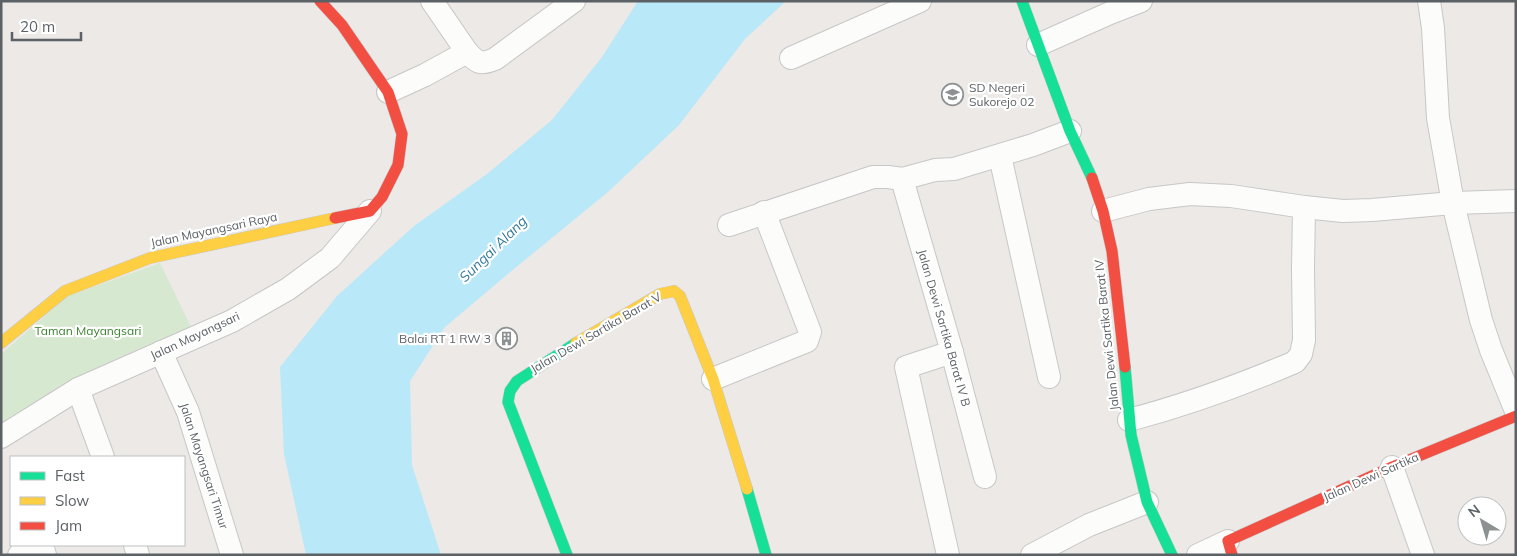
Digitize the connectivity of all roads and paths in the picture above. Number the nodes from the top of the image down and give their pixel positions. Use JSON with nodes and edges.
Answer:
{"nodes":[{"id":1,"x":320,"y":1,"type":"edge"},
{"id":2,"x":432,"y":1,"type":"edge"},
{"id":3,"x":574,"y":1,"type":"edge"},
{"id":4,"x":920,"y":1,"type":"edge"},
{"id":5,"x":1022,"y":1,"type":"edge"},
{"id":6,"x":1141,"y":1,"type":"edge"},
{"id":7,"x":1429,"y":1,"type":"edge"},
{"id":8,"x":1038,"y":45,"type":"junction"},
{"id":9,"x":467,"y":52,"type":"junction"},
{"id":10,"x":791,"y":58,"type":"dead end"},
{"id":11,"x":388,"y":92,"type":"junction"},
{"id":12,"x":1070,"y":131,"type":"junction"},
{"id":13,"x":1000,"y":156,"type":"junction"},
{"id":14,"x":902,"y":179,"type":"junction"},
{"id":15,"x":1516,"y":201,"type":"edge"},
{"id":16,"x":1452,"y":203,"type":"junction"},
{"id":17,"x":1304,"y":208,"type":"junction"},
{"id":18,"x":1104,"y":210,"type":"junction"},
{"id":19,"x":370,"y":211,"type":"junction"},
{"id":20,"x":764,"y":212,"type":"junction"},
{"id":21,"x":729,"y":225,"type":"dead end"},
{"id":22,"x":1,"y":343,"type":"edge"},
{"id":23,"x":161,"y":352,"type":"junction"},
{"id":24,"x":952,"y":352,"type":"junction"},
{"id":25,"x":1049,"y":377,"type":"dead end"},
{"id":26,"x":713,"y":379,"type":"junction"},
{"id":27,"x":78,"y":389,"type":"junction"},
{"id":28,"x":1516,"y":411,"type":"edge"},
{"id":29,"x":1516,"y":416,"type":"edge"},
{"id":30,"x":1129,"y":420,"type":"junction"},
{"id":31,"x":1,"y":437,"type":"edge"},
{"id":32,"x":104,"y":456,"type":"edge"},
{"id":33,"x":1392,"y":467,"type":"junction"},
{"id":34,"x":985,"y":477,"type":"dead end"},
{"id":35,"x":1147,"y":502,"type":"junction"},
{"id":36,"x":1230,"y":548,"type":"edge"},
{"id":37,"x":232,"y":555,"type":"edge"},
{"id":38,"x":567,"y":555,"type":"edge"},
{"id":39,"x":766,"y":555,"type":"edge"},
{"id":40,"x":948,"y":555,"type":"edge"},
{"id":41,"x":1032,"y":555,"type":"edge"},
{"id":42,"x":1172,"y":555,"type":"edge"},
{"id":43,"x":1198,"y":555,"type":"edge"},
{"id":44,"x":1423,"y":555,"type":"edge"}],
"edges":[{"from":1,"to":11,"type":"street"},
{"from":2,"to":9,"type":"street"},
{"from":3,"to":9,"type":"street"},
{"from":4,"to":10,"type":"street"},
{"from":5,"to":8,"type":"street","name":"Jalan Dewi Sartika Barat IV"},
{"from":6,"to":8,"type":"street"},
{"from":7,"to":16,"type":"street"},
{"from":8,"to":12,"type":"street","name":"Jalan Dewi Sartika Barat IV"},
{"from":9,"to":11,"type":"street"},
{"from":11,"to":19,"type":"street"},
{"from":12,"to":13,"type":"street"},
{"from":12,"to":18,"type":"street","name":"Jalan Dewi Sartika Barat IV"},
{"from":13,"to":14,"type":"street"},
{"from":13,"to":25,"type":"street"},
{"from":14,"to":20,"type":"street"},
{"from":14,"to":24,"type":"street","name":"Jalan Dewi Sartika Barat IV B"},
{"from":15,"to":16,"type":"street"},
{"from":16,"to":17,"type":"street"},
{"from":16,"to":28,"type":"street"},
{"from":17,"to":18,"type":"street"},
{"from":17,"to":30,"type":"street"},
{"from":18,"to":30,"type":"street","name":"Jalan Dewi Sartika Barat IV"},
{"from":19,"to":22,"type":"street","name":"Jalan Mayangsari Raya"},
{"from":19,"to":23,"type":"street","name":"Jalan Mayangsari"},
{"from":20,"to":21,"type":"street"},
{"from":20,"to":26,"type":"street"},
{"from":23,"to":27,"type":"street","name":"Jalan Mayangsari"},
{"from":23,"to":37,"type":"street","name":"Jalan Mayangsari Timur"},
{"from":24,"to":34,"type":"street","name":"Jalan Dewi Sartika Barat IV B"},
{"from":24,"to":40,"type":"street"},
{"from":26,"to":38,"type":"street","name":"Jalan Dewi Sartika Barat V"},
{"from":26,"to":39,"type":"street","name":"Jalan Dewi Sartika Barat V"},
{"from":27,"to":31,"type":"street","name":"Jalan Mayangsari"},
{"from":27,"to":32,"type":"street"},
{"from":29,"to":33,"type":"street","name":"Jalan Dewi Sartika"},
{"from":30,"to":35,"type":"street","name":"Jalan Dewi Sartika Barat IV"},
{"from":33,"to":36,"type":"street","name":"Jalan Dewi Sartika"},
{"from":33,"to":44,"type":"street"},
{"from":35,"to":41,"type":"street"},
{"from":35,"to":42,"type":"street","name":"Jalan Dewi Sartika Barat IV"},
{"from":36,"to":43,"type":"street","name":"Jalan Dewi Sartika"}]}
